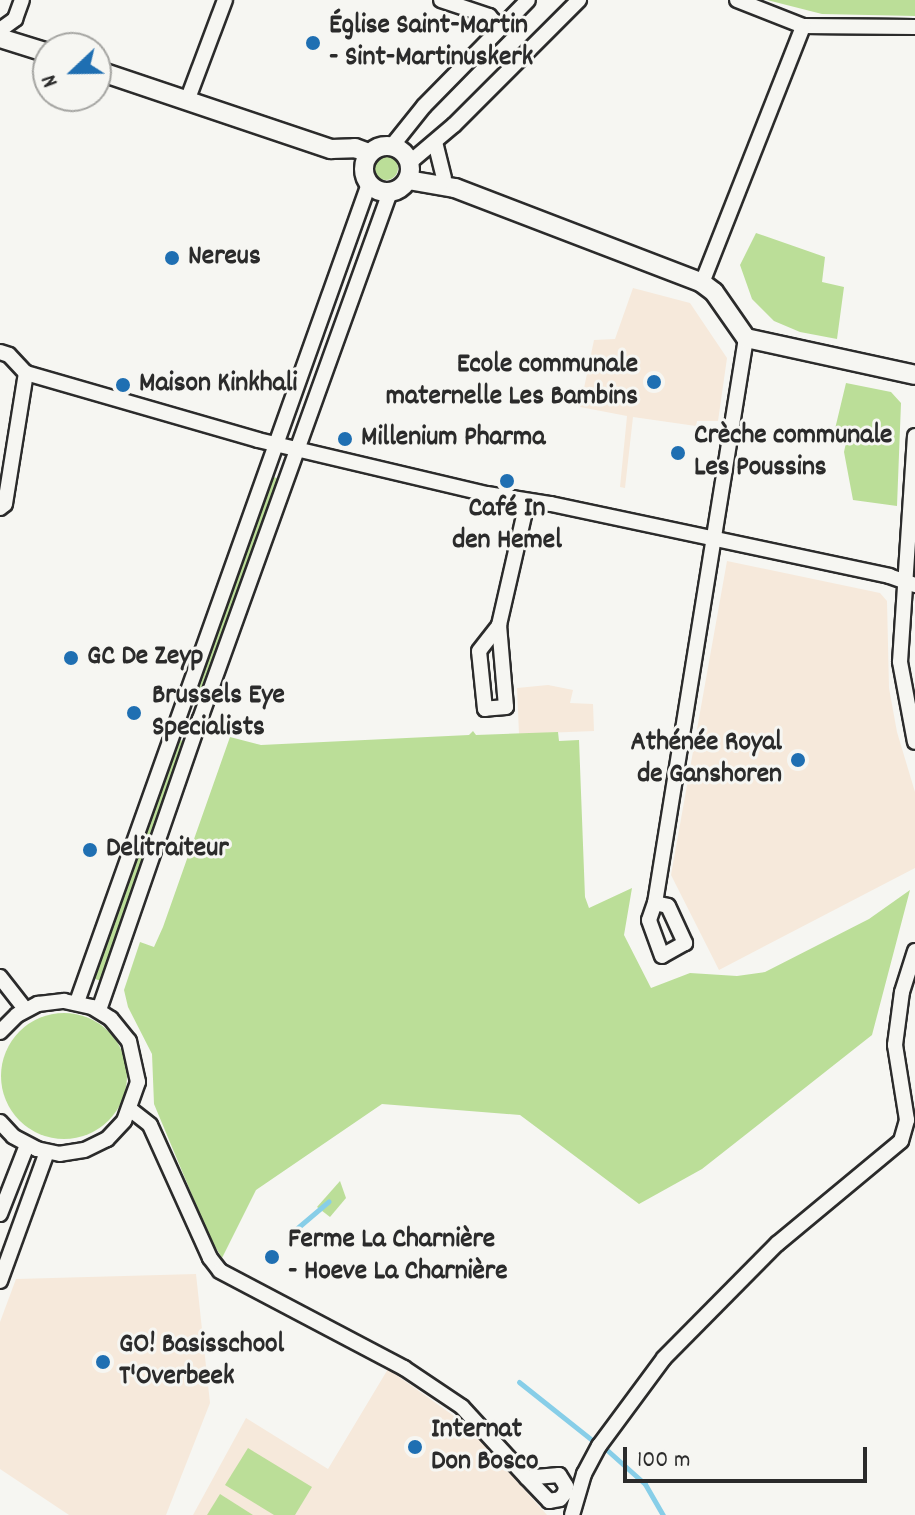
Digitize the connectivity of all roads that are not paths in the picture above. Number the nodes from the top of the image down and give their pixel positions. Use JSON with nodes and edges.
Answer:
{"nodes":[{"id":1,"x":22,"y":0,"type":"edge"},
{"id":2,"x":225,"y":0,"type":"edge"},
{"id":3,"x":441,"y":0,"type":"edge"},
{"id":4,"x":528,"y":0,"type":"edge"},
{"id":5,"x":579,"y":0,"type":"edge"},
{"id":6,"x":737,"y":0,"type":"edge"},
{"id":7,"x":803,"y":26,"type":"junction"},
{"id":8,"x":915,"y":27,"type":"edge"},
{"id":9,"x":500,"y":28,"type":"junction"},
{"id":10,"x":0,"y":30,"type":"edge"},
{"id":11,"x":0,"y":38,"type":"edge"},
{"id":12,"x":32,"y":48,"type":"edge"},
{"id":13,"x":112,"y":75,"type":"edge"},
{"id":14,"x":187,"y":101,"type":"junction"},
{"id":15,"x":435,"y":142,"type":"junction"},
{"id":16,"x":392,"y":146,"type":"junction"},
{"id":17,"x":367,"y":169,"type":"junction"},
{"id":18,"x":409,"y":172,"type":"junction"},
{"id":19,"x":449,"y":183,"type":"junction"},
{"id":20,"x":390,"y":192,"type":"junction"},
{"id":21,"x":702,"y":283,"type":"junction"},
{"id":22,"x":746,"y":338,"type":"junction"},
{"id":23,"x":0,"y":352,"type":"edge"},
{"id":24,"x":26,"y":373,"type":"junction"},
{"id":25,"x":915,"y":375,"type":"edge"},
{"id":26,"x":915,"y":436,"type":"edge"},
{"id":27,"x":275,"y":444,"type":"junction"},
{"id":28,"x":299,"y":450,"type":"junction"},
{"id":29,"x":527,"y":503,"type":"junction"},
{"id":30,"x":0,"y":508,"type":"edge"},
{"id":31,"x":713,"y":539,"type":"junction"},
{"id":32,"x":909,"y":583,"type":"edge"},
{"id":33,"x":499,"y":625,"type":"junction"},
{"id":34,"x":180,"y":711,"type":"junction"},
{"id":35,"x":200,"y":719,"type":"junction"},
{"id":36,"x":915,"y":742,"type":"edge"},
{"id":37,"x":655,"y":903,"type":"dead end"},
{"id":38,"x":915,"y":951,"type":"edge"},
{"id":39,"x":0,"y":977,"type":"edge"},
{"id":40,"x":77,"y":1002,"type":"junction"},
{"id":41,"x":25,"y":1009,"type":"junction"},
{"id":42,"x":99,"y":1010,"type":"junction"},
{"id":43,"x":3,"y":1021,"type":"edge"},
{"id":44,"x":131,"y":1110,"type":"junction"},
{"id":45,"x":0,"y":1122,"type":"edge"},
{"id":46,"x":911,"y":1123,"type":"edge"},
{"id":47,"x":27,"y":1145,"type":"junction"},
{"id":48,"x":47,"y":1152,"type":"junction"},
{"id":49,"x":0,"y":1214,"type":"edge"},
{"id":50,"x":0,"y":1281,"type":"edge"},
{"id":51,"x":527,"y":1478,"type":"dead end"},
{"id":52,"x":572,"y":1515,"type":"edge"}],
"edges":[{"from":1,"to":10,"type":"street"},
{"from":2,"to":14,"type":"street"},
{"from":3,"to":9,"type":"street"},
{"from":4,"to":9,"type":"street"},
{"from":5,"to":15,"type":"street"},
{"from":6,"to":7,"type":"street"},
{"from":7,"to":8,"type":"street"},
{"from":7,"to":21,"type":"street"},
{"from":9,"to":16,"type":"street"},
{"from":11,"to":12,"type":"street"},
{"from":13,"to":14,"type":"street"},
{"from":14,"to":17,"type":"street"},
{"from":15,"to":18,"type":"street"},
{"from":15,"to":19,"type":"street"},
{"from":16,"to":17,"type":"street"},
{"from":16,"to":18,"type":"street"},
{"from":17,"to":20,"type":"street"},
{"from":17,"to":27,"type":"street"},
{"from":18,"to":19,"type":"street"},
{"from":18,"to":20,"type":"street"},
{"from":19,"to":21,"type":"street"},
{"from":20,"to":28,"type":"street"},
{"from":21,"to":22,"type":"street"},
{"from":22,"to":25,"type":"street"},
{"from":22,"to":31,"type":"street"},
{"from":23,"to":24,"type":"street"},
{"from":24,"to":27,"type":"street"},
{"from":24,"to":30,"type":"street"},
{"from":26,"to":32,"type":"street"},
{"from":27,"to":28,"type":"street"},
{"from":27,"to":34,"type":"street"},
{"from":28,"to":29,"type":"street"},
{"from":28,"to":35,"type":"street"},
{"from":29,"to":31,"type":"street"},
{"from":29,"to":33,"type":"street"},
{"from":31,"to":32,"type":"street"},
{"from":31,"to":37,"type":"street"},
{"from":32,"to":36,"type":"street"},
{"from":33,"to":33,"type":"street"},
{"from":34,"to":35,"type":"street"},
{"from":34,"to":40,"type":"street"},
{"from":35,"to":42,"type":"street"},
{"from":38,"to":46,"type":"street"},
{"from":39,"to":41,"type":"street"},
{"from":40,"to":41,"type":"street"},
{"from":40,"to":42,"type":"street"},
{"from":41,"to":43,"type":"street"},
{"from":42,"to":44,"type":"street"},
{"from":44,"to":48,"type":"street"},
{"from":44,"to":51,"type":"street"},
{"from":45,"to":47,"type":"street"},
{"from":46,"to":52,"type":"street"},
{"from":47,"to":48,"type":"street"},
{"from":47,"to":49,"type":"street"},
{"from":48,"to":50,"type":"street"}]}
